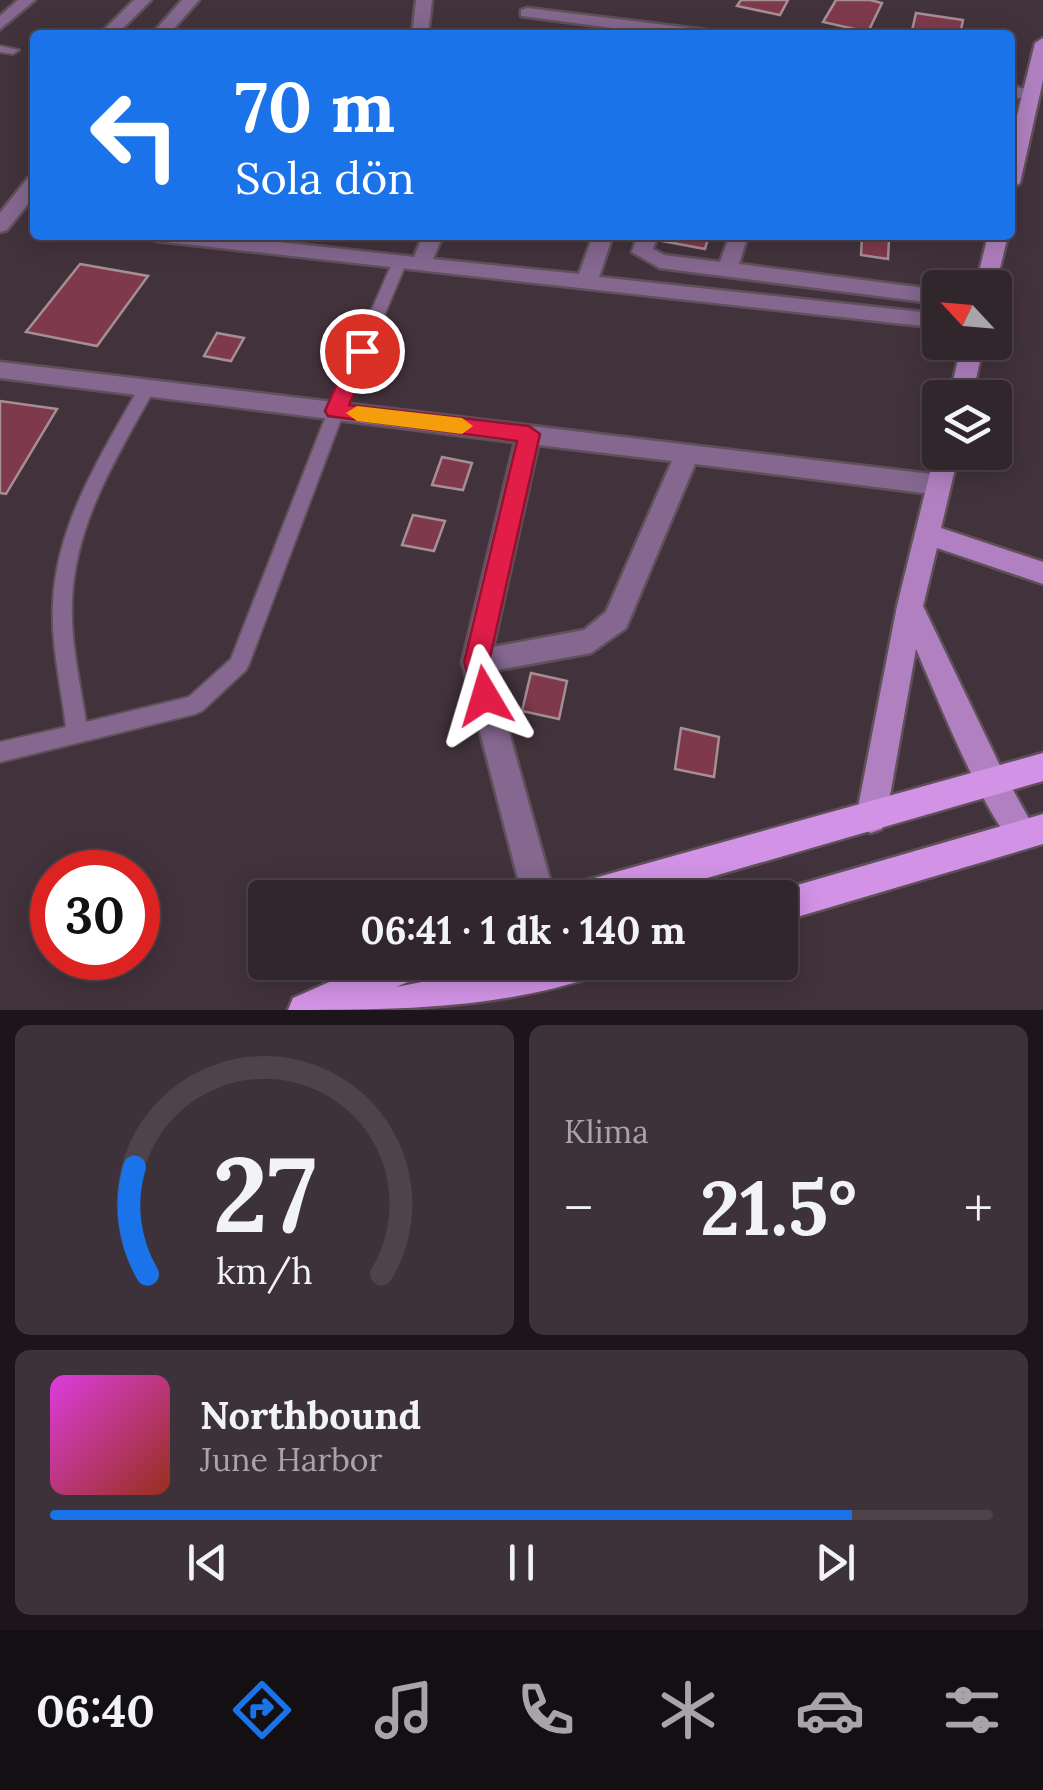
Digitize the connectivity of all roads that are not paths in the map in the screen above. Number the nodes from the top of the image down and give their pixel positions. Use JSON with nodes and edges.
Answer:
{"nodes":[{"id":1,"x":27,"y":0,"type":"edge"},
{"id":2,"x":143,"y":0,"type":"edge"},
{"id":3,"x":191,"y":0,"type":"edge"},
{"id":4,"x":424,"y":0,"type":"edge"},
{"id":5,"x":530,"y":6,"type":"edge"},
{"id":6,"x":0,"y":24,"type":"edge"},
{"id":7,"x":112,"y":30,"type":"edge"},
{"id":8,"x":164,"y":30,"type":"edge"},
{"id":9,"x":421,"y":30,"type":"edge"},
{"id":10,"x":520,"y":30,"type":"edge"},
{"id":11,"x":659,"y":30,"type":"edge"},
{"id":12,"x":1043,"y":43,"type":"edge"},
{"id":13,"x":1015,"y":92,"type":"edge"},
{"id":14,"x":1031,"y":95,"type":"junction"},
{"id":15,"x":1015,"y":162,"type":"edge"},
{"id":16,"x":30,"y":188,"type":"edge"},
{"id":17,"x":2,"y":221,"type":"edge"},
{"id":18,"x":30,"y":222,"type":"edge"},
{"id":19,"x":203,"y":240,"type":"edge"},
{"id":20,"x":429,"y":240,"type":"edge"},
{"id":21,"x":602,"y":240,"type":"edge"},
{"id":22,"x":646,"y":240,"type":"edge"},
{"id":23,"x":738,"y":240,"type":"edge"},
{"id":24,"x":997,"y":240,"type":"edge"},
{"id":25,"x":411,"y":262,"type":"junction"},
{"id":26,"x":728,"y":267,"type":"junction"},
{"id":27,"x":990,"y":270,"type":"edge"},
{"id":28,"x":587,"y":282,"type":"junction"},
{"id":29,"x":922,"y":294,"type":"edge"},
{"id":30,"x":922,"y":319,"type":"edge"},
{"id":31,"x":0,"y":370,"type":"edge"},
{"id":32,"x":147,"y":388,"type":"junction"},
{"id":33,"x":336,"y":411,"type":"junction"},
{"id":34,"x":529,"y":434,"type":"junction"},
{"id":35,"x":687,"y":454,"type":"junction"},
{"id":36,"x":943,"y":470,"type":"edge"},
{"id":37,"x":939,"y":485,"type":"junction"},
{"id":38,"x":927,"y":534,"type":"junction"},
{"id":39,"x":1043,"y":573,"type":"edge"},
{"id":40,"x":910,"y":606,"type":"junction"},
{"id":41,"x":476,"y":662,"type":"junction"},
{"id":42,"x":77,"y":733,"type":"junction"},
{"id":43,"x":0,"y":752,"type":"edge"},
{"id":44,"x":1043,"y":767,"type":"edge"},
{"id":45,"x":992,"y":784,"type":"junction"},
{"id":46,"x":871,"y":818,"type":"junction"},
{"id":47,"x":1032,"y":832,"type":"edge"},
{"id":48,"x":535,"y":880,"type":"edge"},
{"id":49,"x":645,"y":880,"type":"edge"},
{"id":50,"x":798,"y":901,"type":"edge"},
{"id":51,"x":374,"y":980,"type":"edge"},
{"id":52,"x":522,"y":980,"type":"edge"},
{"id":53,"x":305,"y":1010,"type":"edge"},
{"id":54,"x":367,"y":1010,"type":"edge"}],
"edges":[{"from":1,"to":6,"type":"street"},
{"from":2,"to":7,"type":"street"},
{"from":3,"to":8,"type":"street"},
{"from":4,"to":9,"type":"street"},
{"from":5,"to":10,"type":"street"},
{"from":5,"to":11,"type":"street"},
{"from":12,"to":14,"type":"main road"},
{"from":13,"to":14,"type":"street"},
{"from":14,"to":15,"type":"main road"},
{"from":16,"to":17,"type":"street"},
{"from":17,"to":18,"type":"street"},
{"from":19,"to":25,"type":"street"},
{"from":20,"to":25,"type":"street"},
{"from":21,"to":28,"type":"street"},
{"from":22,"to":26,"type":"street"},
{"from":23,"to":26,"type":"street"},
{"from":24,"to":27,"type":"main road"},
{"from":25,"to":28,"type":"street"},
{"from":25,"to":33,"type":"lane"},
{"from":26,"to":29,"type":"street"},
{"from":28,"to":30,"type":"street"},
{"from":31,"to":32,"type":"street"},
{"from":32,"to":33,"type":"street"},
{"from":32,"to":42,"type":"lane"},
{"from":33,"to":34,"type":"street"},
{"from":33,"to":42,"type":"lane"},
{"from":34,"to":35,"type":"street"},
{"from":34,"to":41,"type":"street"},
{"from":35,"to":37,"type":"street"},
{"from":35,"to":41,"type":"street"},
{"from":36,"to":37,"type":"main road"},
{"from":37,"to":38,"type":"main road"},
{"from":38,"to":39,"type":"main road"},
{"from":38,"to":40,"type":"main road"},
{"from":40,"to":45,"type":"main road"},
{"from":40,"to":46,"type":"main road"},
{"from":41,"to":48,"type":"street"},
{"from":42,"to":43,"type":"lane"},
{"from":44,"to":45,"type":"main road"},
{"from":45,"to":46,"type":"main road"},
{"from":45,"to":47,"type":"main road"},
{"from":46,"to":49,"type":"main road"},
{"from":47,"to":50,"type":"main road"},
{"from":51,"to":53,"type":"main road"},
{"from":52,"to":54,"type":"main road"}]}
